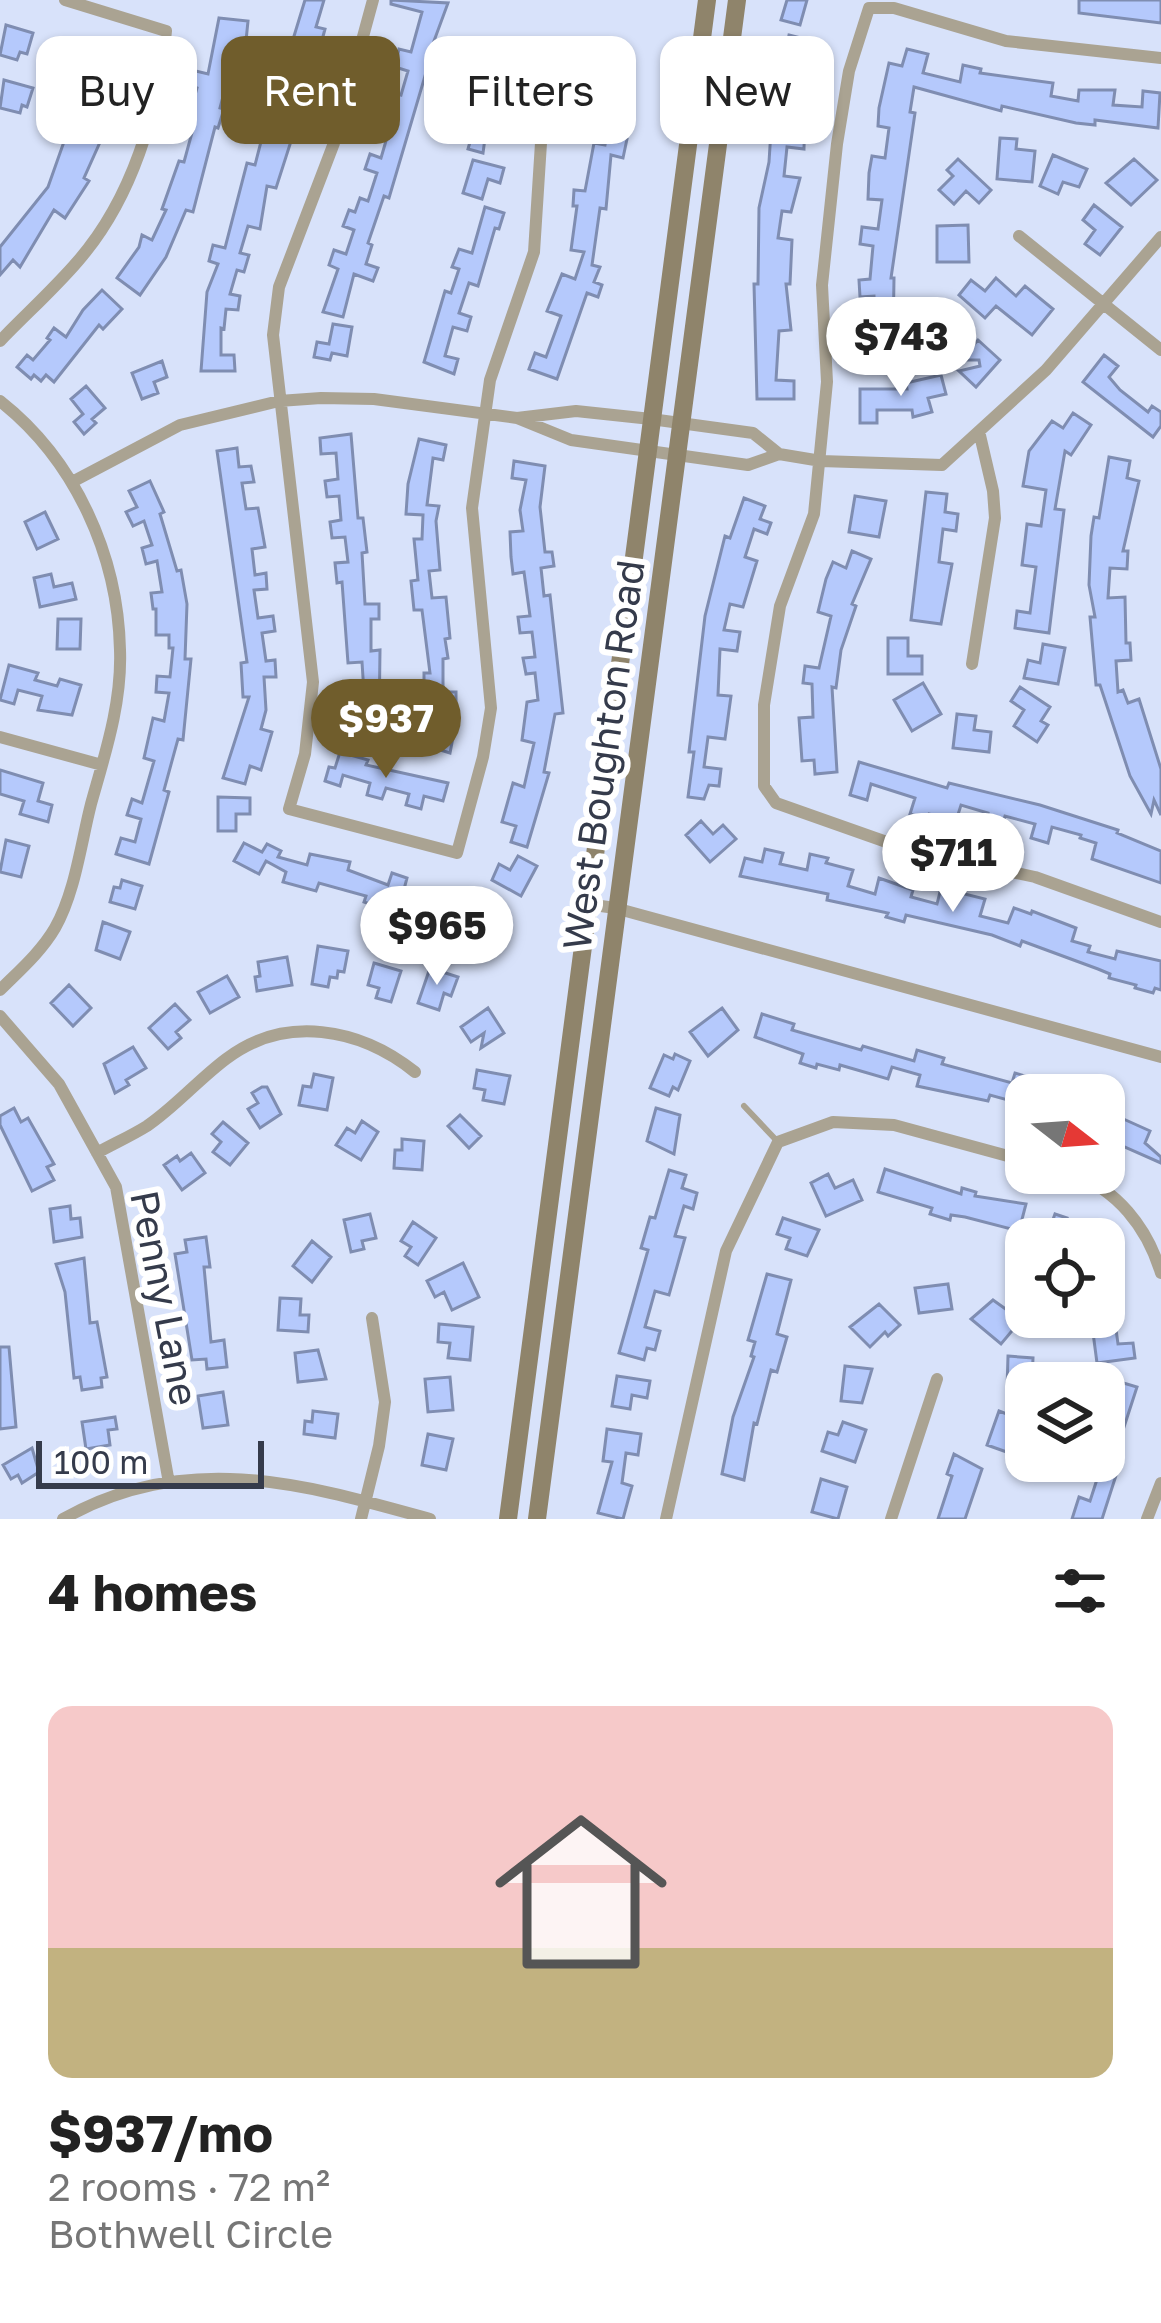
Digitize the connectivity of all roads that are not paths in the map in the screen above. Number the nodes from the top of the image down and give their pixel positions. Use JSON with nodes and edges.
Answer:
{"nodes":[{"id":1,"x":65,"y":0,"type":"edge"},
{"id":2,"x":373,"y":0,"type":"edge"},
{"id":3,"x":707,"y":0,"type":"edge"},
{"id":4,"x":737,"y":0,"type":"edge"},
{"id":5,"x":1161,"y":58,"type":"edge"},
{"id":6,"x":541,"y":144,"type":"edge"},
{"id":7,"x":1019,"y":236,"type":"dead end"},
{"id":8,"x":1161,"y":237,"type":"edge"},
{"id":9,"x":1106,"y":303,"type":"junction"},
{"id":10,"x":0,"y":341,"type":"edge"},
{"id":11,"x":1161,"y":350,"type":"edge"},
{"id":12,"x":0,"y":400,"type":"edge"},
{"id":13,"x":279,"y":401,"type":"junction"},
{"id":14,"x":484,"y":414,"type":"junction"},
{"id":15,"x":517,"y":418,"type":"junction"},
{"id":16,"x":652,"y":418,"type":"junction"},
{"id":17,"x":680,"y":422,"type":"junction"},
{"id":18,"x":979,"y":430,"type":"junction"},
{"id":19,"x":647,"y":451,"type":"junction"},
{"id":20,"x":779,"y":454,"type":"junction"},
{"id":21,"x":674,"y":456,"type":"junction"},
{"id":22,"x":821,"y":461,"type":"junction"},
{"id":23,"x":72,"y":482,"type":"junction"},
{"id":24,"x":972,"y":664,"type":"dead end"},
{"id":25,"x":0,"y":737,"type":"edge"},
{"id":26,"x":102,"y":765,"type":"junction"},
{"id":27,"x":587,"y":904,"type":"junction"},
{"id":28,"x":615,"y":908,"type":"junction"},
{"id":29,"x":1161,"y":922,"type":"edge"},
{"id":30,"x":0,"y":990,"type":"edge"},
{"id":31,"x":0,"y":1016,"type":"edge"},
{"id":32,"x":1161,"y":1057,"type":"edge"},
{"id":33,"x":415,"y":1072,"type":"dead end"},
{"id":34,"x":744,"y":1106,"type":"dead end"},
{"id":35,"x":778,"y":1142,"type":"junction"},
{"id":36,"x":97,"y":1153,"type":"junction"},
{"id":37,"x":1005,"y":1155,"type":"edge"},
{"id":38,"x":1110,"y":1194,"type":"edge"},
{"id":39,"x":1161,"y":1273,"type":"edge"},
{"id":40,"x":372,"y":1318,"type":"dead end"},
{"id":41,"x":937,"y":1379,"type":"dead end"},
{"id":42,"x":169,"y":1483,"type":"junction"},
{"id":43,"x":1161,"y":1483,"type":"edge"},
{"id":44,"x":366,"y":1502,"type":"junction"},
{"id":45,"x":63,"y":1519,"type":"edge"},
{"id":46,"x":362,"y":1519,"type":"edge"},
{"id":47,"x":430,"y":1519,"type":"edge"},
{"id":48,"x":508,"y":1519,"type":"edge"},
{"id":49,"x":537,"y":1519,"type":"edge"},
{"id":50,"x":666,"y":1519,"type":"edge"},
{"id":51,"x":891,"y":1519,"type":"edge"},
{"id":52,"x":1148,"y":1519,"type":"edge"}],
"edges":[{"from":1,"to":10,"type":"street"},
{"from":2,"to":13,"type":"street"},
{"from":3,"to":16,"type":"main road","name":"West Boughton Road"},
{"from":4,"to":17,"type":"main road","name":"West Boughton Road"},
{"from":5,"to":22,"type":"street"},
{"from":6,"to":14,"type":"street"},
{"from":7,"to":9,"type":"street"},
{"from":8,"to":9,"type":"street"},
{"from":9,"to":11,"type":"street"},
{"from":9,"to":18,"type":"street"},
{"from":12,"to":23,"type":"street"},
{"from":13,"to":14,"type":"street"},
{"from":13,"to":14,"type":"street"},
{"from":13,"to":23,"type":"street"},
{"from":14,"to":15,"type":"street"},
{"from":15,"to":16,"type":"street"},
{"from":15,"to":19,"type":"street"},
{"from":16,"to":17,"type":"street"},
{"from":16,"to":19,"type":"main road","name":"West Boughton Road"},
{"from":17,"to":20,"type":"street"},
{"from":17,"to":21,"type":"main road","name":"West Boughton Road"},
{"from":18,"to":22,"type":"street"},
{"from":18,"to":24,"type":"street"},
{"from":19,"to":21,"type":"street"},
{"from":19,"to":27,"type":"main road","name":"West Boughton Road"},
{"from":20,"to":21,"type":"street"},
{"from":20,"to":22,"type":"street"},
{"from":21,"to":28,"type":"main road","name":"West Boughton Road"},
{"from":22,"to":29,"type":"street"},
{"from":23,"to":26,"type":"street"},
{"from":25,"to":26,"type":"street"},
{"from":26,"to":30,"type":"street"},
{"from":27,"to":28,"type":"street"},
{"from":27,"to":48,"type":"main road","name":"West Boughton Road"},
{"from":28,"to":32,"type":"street"},
{"from":28,"to":49,"type":"main road","name":"West Boughton Road"},
{"from":31,"to":36,"type":"street","name":"Penny Lane"},
{"from":33,"to":36,"type":"street"},
{"from":34,"to":35,"type":"lane"},
{"from":35,"to":37,"type":"street"},
{"from":35,"to":50,"type":"street"},
{"from":36,"to":42,"type":"street","name":"Penny Lane"},
{"from":38,"to":39,"type":"street"},
{"from":40,"to":44,"type":"street"},
{"from":41,"to":51,"type":"street"},
{"from":42,"to":44,"type":"street"},
{"from":42,"to":45,"type":"street"},
{"from":43,"to":52,"type":"street"},
{"from":44,"to":46,"type":"street"},
{"from":44,"to":47,"type":"street"}]}
